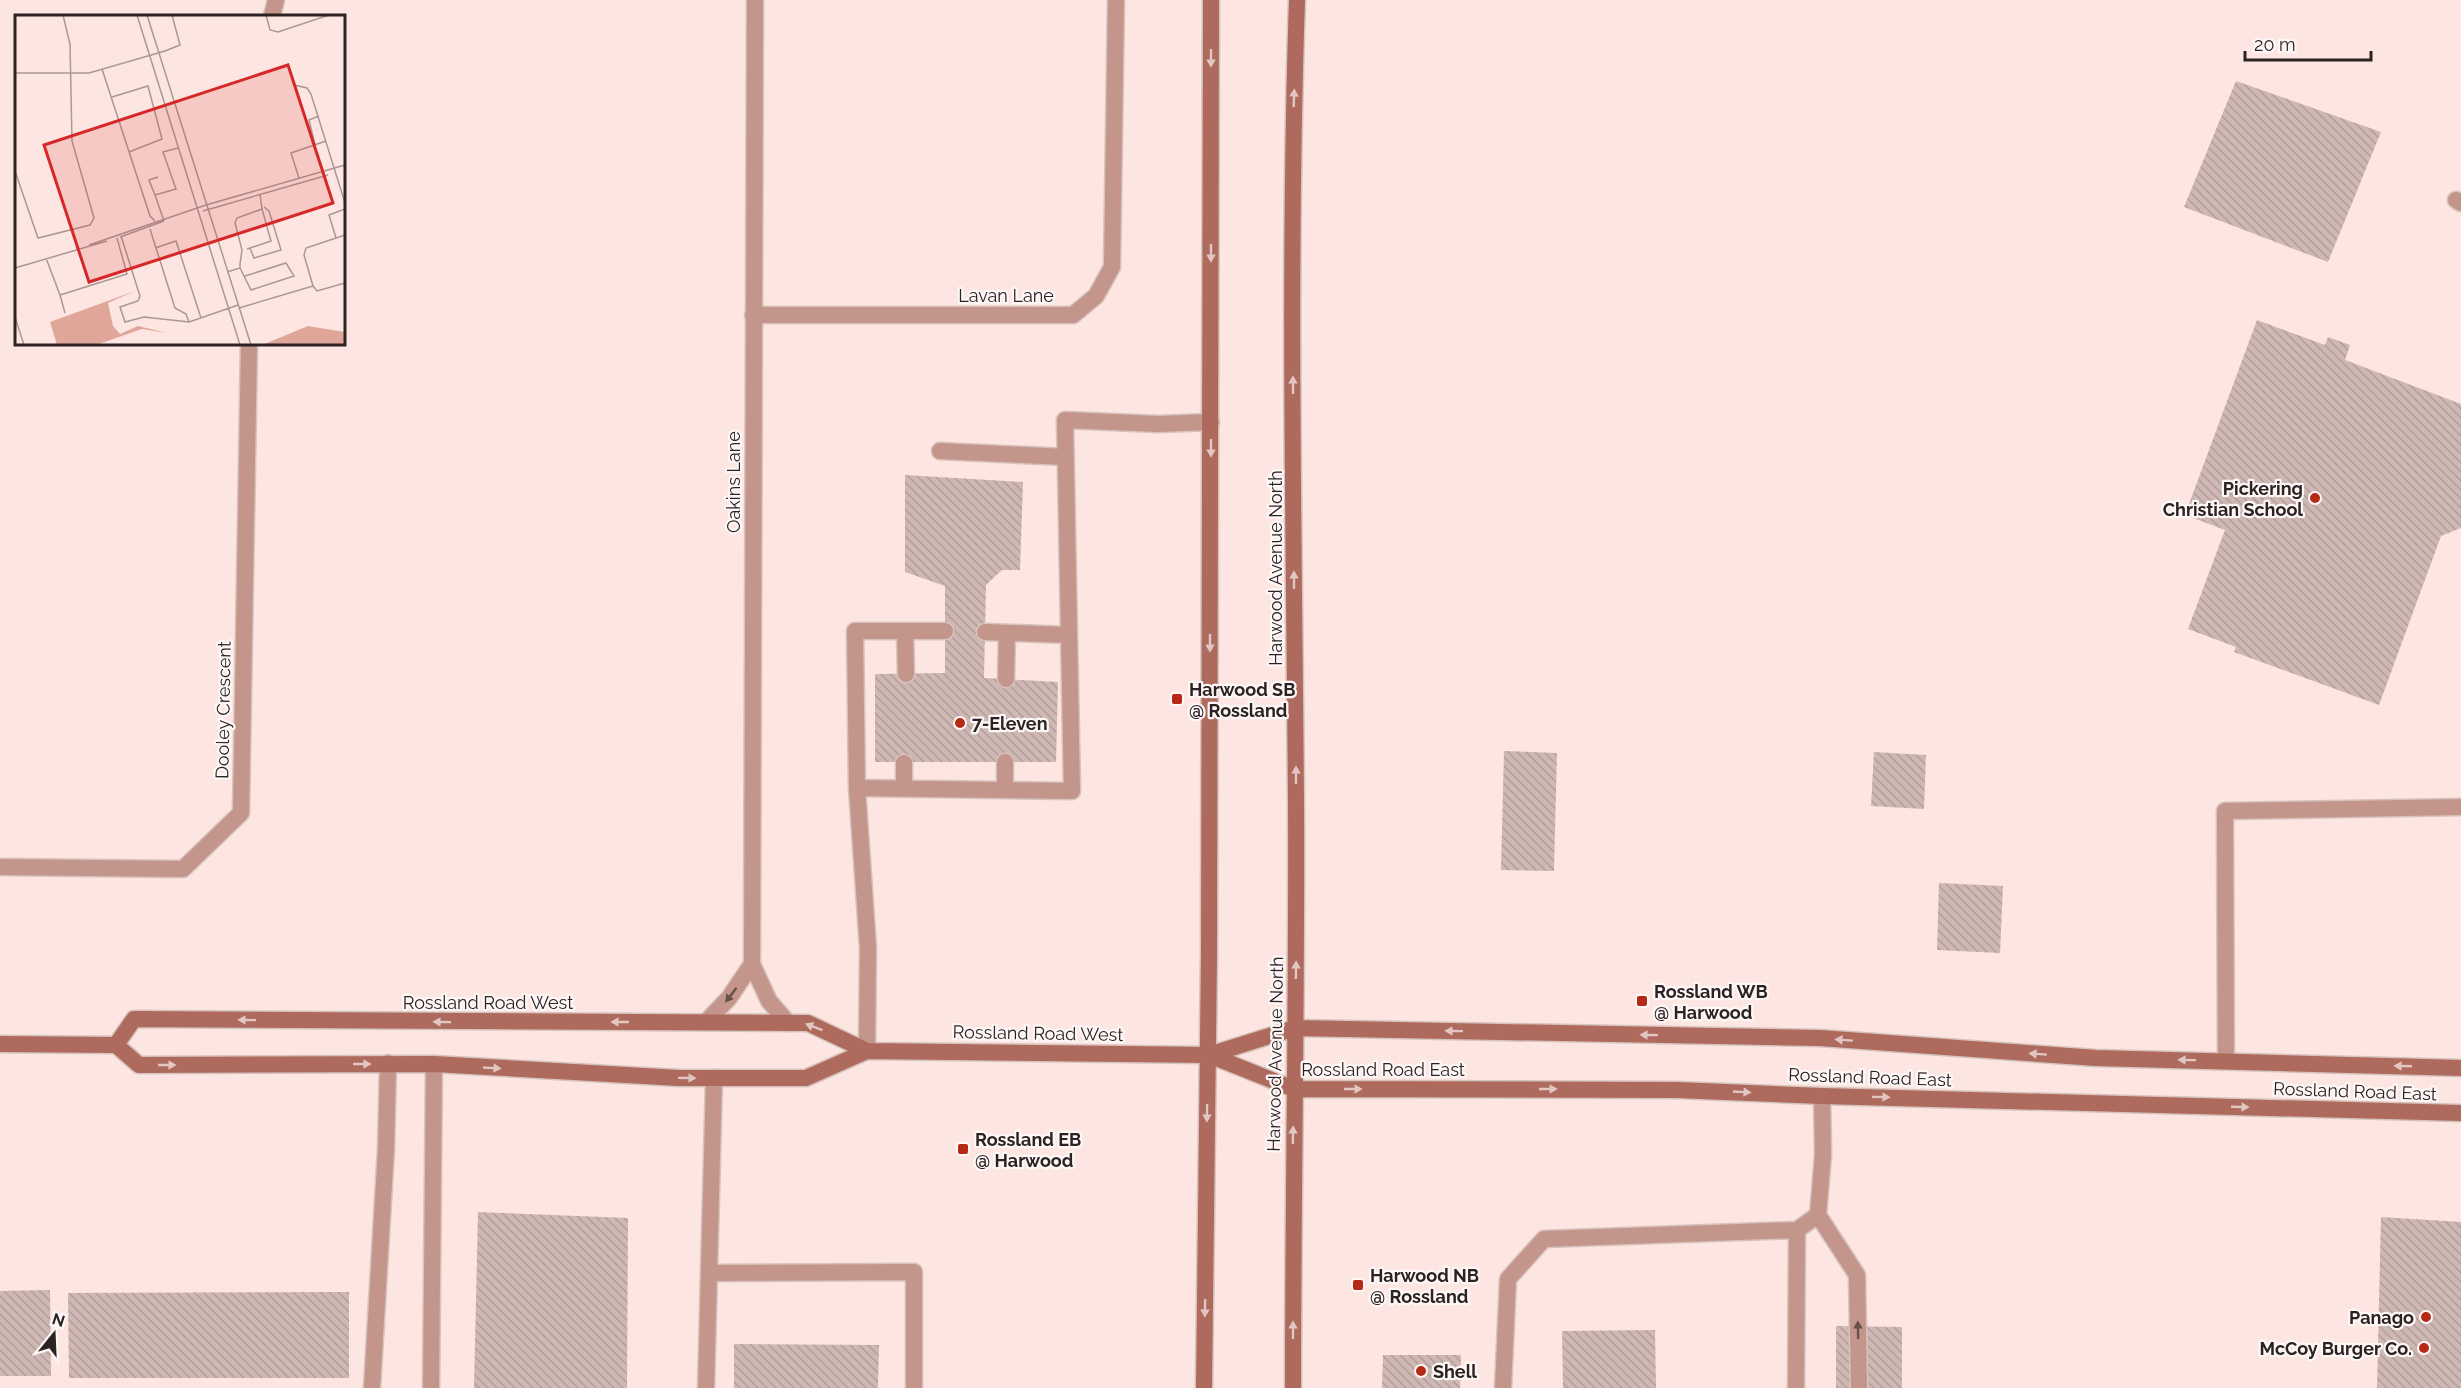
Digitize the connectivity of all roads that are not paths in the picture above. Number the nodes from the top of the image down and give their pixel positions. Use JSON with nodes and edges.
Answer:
{"nodes":[{"id":1,"x":276,"y":0,"type":"edge"},
{"id":2,"x":755,"y":0,"type":"edge"},
{"id":3,"x":1116,"y":0,"type":"edge"},
{"id":4,"x":1211,"y":0,"type":"edge"},
{"id":5,"x":1297,"y":0,"type":"edge"},
{"id":6,"x":272,"y":15,"type":"edge"},
{"id":7,"x":753,"y":315,"type":"junction"},
{"id":8,"x":249,"y":345,"type":"edge"},
{"id":9,"x":1211,"y":422,"type":"junction"},
{"id":10,"x":940,"y":451,"type":"dead end"},
{"id":11,"x":1066,"y":457,"type":"junction"},
{"id":12,"x":945,"y":631,"type":"dead end"},
{"id":13,"x":905,"y":632,"type":"junction"},
{"id":14,"x":985,"y":632,"type":"dead end"},
{"id":15,"x":1007,"y":633,"type":"junction"},
{"id":16,"x":1069,"y":635,"type":"junction"},
{"id":17,"x":906,"y":674,"type":"dead end"},
{"id":18,"x":1006,"y":679,"type":"dead end"},
{"id":19,"x":1005,"y":762,"type":"dead end"},
{"id":20,"x":904,"y":763,"type":"dead end"},
{"id":21,"x":857,"y":788,"type":"junction"},
{"id":22,"x":904,"y":789,"type":"junction"},
{"id":23,"x":1005,"y":790,"type":"junction"},
{"id":24,"x":2461,"y":807,"type":"edge"},
{"id":25,"x":0,"y":867,"type":"edge"},
{"id":26,"x":752,"y":964,"type":"junction"},
{"id":27,"x":706,"y":1023,"type":"junction"},
{"id":28,"x":788,"y":1023,"type":"junction"},
{"id":29,"x":1295,"y":1028,"type":"junction"},
{"id":30,"x":0,"y":1044,"type":"edge"},
{"id":31,"x":116,"y":1045,"type":"junction"},
{"id":32,"x":867,"y":1051,"type":"junction"},
{"id":33,"x":1209,"y":1055,"type":"junction"},
{"id":34,"x":2226,"y":1061,"type":"junction"},
{"id":35,"x":388,"y":1064,"type":"junction"},
{"id":36,"x":434,"y":1064,"type":"junction"},
{"id":37,"x":2461,"y":1068,"type":"edge"},
{"id":38,"x":714,"y":1078,"type":"junction"},
{"id":39,"x":1294,"y":1089,"type":"junction"},
{"id":40,"x":1822,"y":1096,"type":"junction"},
{"id":41,"x":2461,"y":1113,"type":"edge"},
{"id":42,"x":1818,"y":1215,"type":"junction"},
{"id":43,"x":1797,"y":1230,"type":"junction"},
{"id":44,"x":709,"y":1273,"type":"junction"},
{"id":45,"x":372,"y":1388,"type":"edge"},
{"id":46,"x":430,"y":1388,"type":"edge"},
{"id":47,"x":706,"y":1388,"type":"edge"},
{"id":48,"x":914,"y":1388,"type":"edge"},
{"id":49,"x":1204,"y":1388,"type":"edge"},
{"id":50,"x":1293,"y":1388,"type":"edge"},
{"id":51,"x":1503,"y":1388,"type":"edge"},
{"id":52,"x":1796,"y":1388,"type":"edge"},
{"id":53,"x":1859,"y":1388,"type":"edge"}],
"edges":[{"from":1,"to":6,"type":"street"},
{"from":2,"to":7,"type":"street","name":"Oakins Lane"},
{"from":3,"to":7,"type":"street","name":"Lavan Lane"},
{"from":4,"to":9,"type":"main road","one_way":true},
{"from":29,"to":5,"type":"main road","name":"Harwood Avenue North","one_way":true},
{"from":7,"to":26,"type":"street","name":"Oakins Lane"},
{"from":8,"to":25,"type":"street","name":"Dooley Crescent"},
{"from":9,"to":11,"type":"street"},
{"from":9,"to":33,"type":"main road","one_way":true},
{"from":10,"to":11,"type":"street"},
{"from":11,"to":16,"type":"street"},
{"from":12,"to":13,"type":"street"},
{"from":13,"to":17,"type":"street"},
{"from":13,"to":21,"type":"street"},
{"from":14,"to":15,"type":"street"},
{"from":15,"to":16,"type":"street"},
{"from":15,"to":18,"type":"street"},
{"from":16,"to":23,"type":"street"},
{"from":19,"to":23,"type":"street"},
{"from":20,"to":22,"type":"street"},
{"from":21,"to":22,"type":"street"},
{"from":21,"to":32,"type":"street"},
{"from":22,"to":23,"type":"street"},
{"from":24,"to":34,"type":"street"},
{"from":26,"to":27,"type":"street","one_way":true},
{"from":26,"to":28,"type":"street","name":"Oakins Lane"},
{"from":27,"to":28,"type":"main road","name":"Rossland Road West"},
{"from":27,"to":31,"type":"main road","name":"Rossland Road West","one_way":true},
{"from":32,"to":28,"type":"main road","name":"Rossland Road West","one_way":true},
{"from":29,"to":33,"type":"main road","name":"Rossland Road East"},
{"from":34,"to":29,"type":"main road","name":"Rossland Road East","one_way":true},
{"from":29,"to":39,"type":"main road","name":"Harwood Avenue North"},
{"from":30,"to":31,"type":"main road"},
{"from":31,"to":35,"type":"main road","name":"Rossland Road West","one_way":true},
{"from":32,"to":33,"type":"main road","name":"Rossland Road West"},
{"from":32,"to":38,"type":"main road","name":"Rossland Road West"},
{"from":33,"to":39,"type":"main road","name":"Rossland Road East"},
{"from":33,"to":49,"type":"main road","one_way":true},
{"from":37,"to":34,"type":"main road","name":"Rossland Road East","one_way":true},
{"from":35,"to":36,"type":"main road","name":"Rossland Road West"},
{"from":35,"to":45,"type":"street"},
{"from":36,"to":38,"type":"main road","name":"Rossland Road West","one_way":true},
{"from":36,"to":46,"type":"street"},
{"from":38,"to":44,"type":"street"},
{"from":39,"to":40,"type":"main road","name":"Rossland Road East","one_way":true},
{"from":50,"to":39,"type":"main road","name":"Harwood Avenue North","one_way":true},
{"from":40,"to":41,"type":"main road","name":"Rossland Road East","one_way":true},
{"from":40,"to":42,"type":"street"},
{"from":42,"to":43,"type":"street"},
{"from":53,"to":42,"type":"street","one_way":true},
{"from":43,"to":51,"type":"street"},
{"from":43,"to":52,"type":"street"},
{"from":44,"to":47,"type":"street"},
{"from":44,"to":48,"type":"street"}]}
